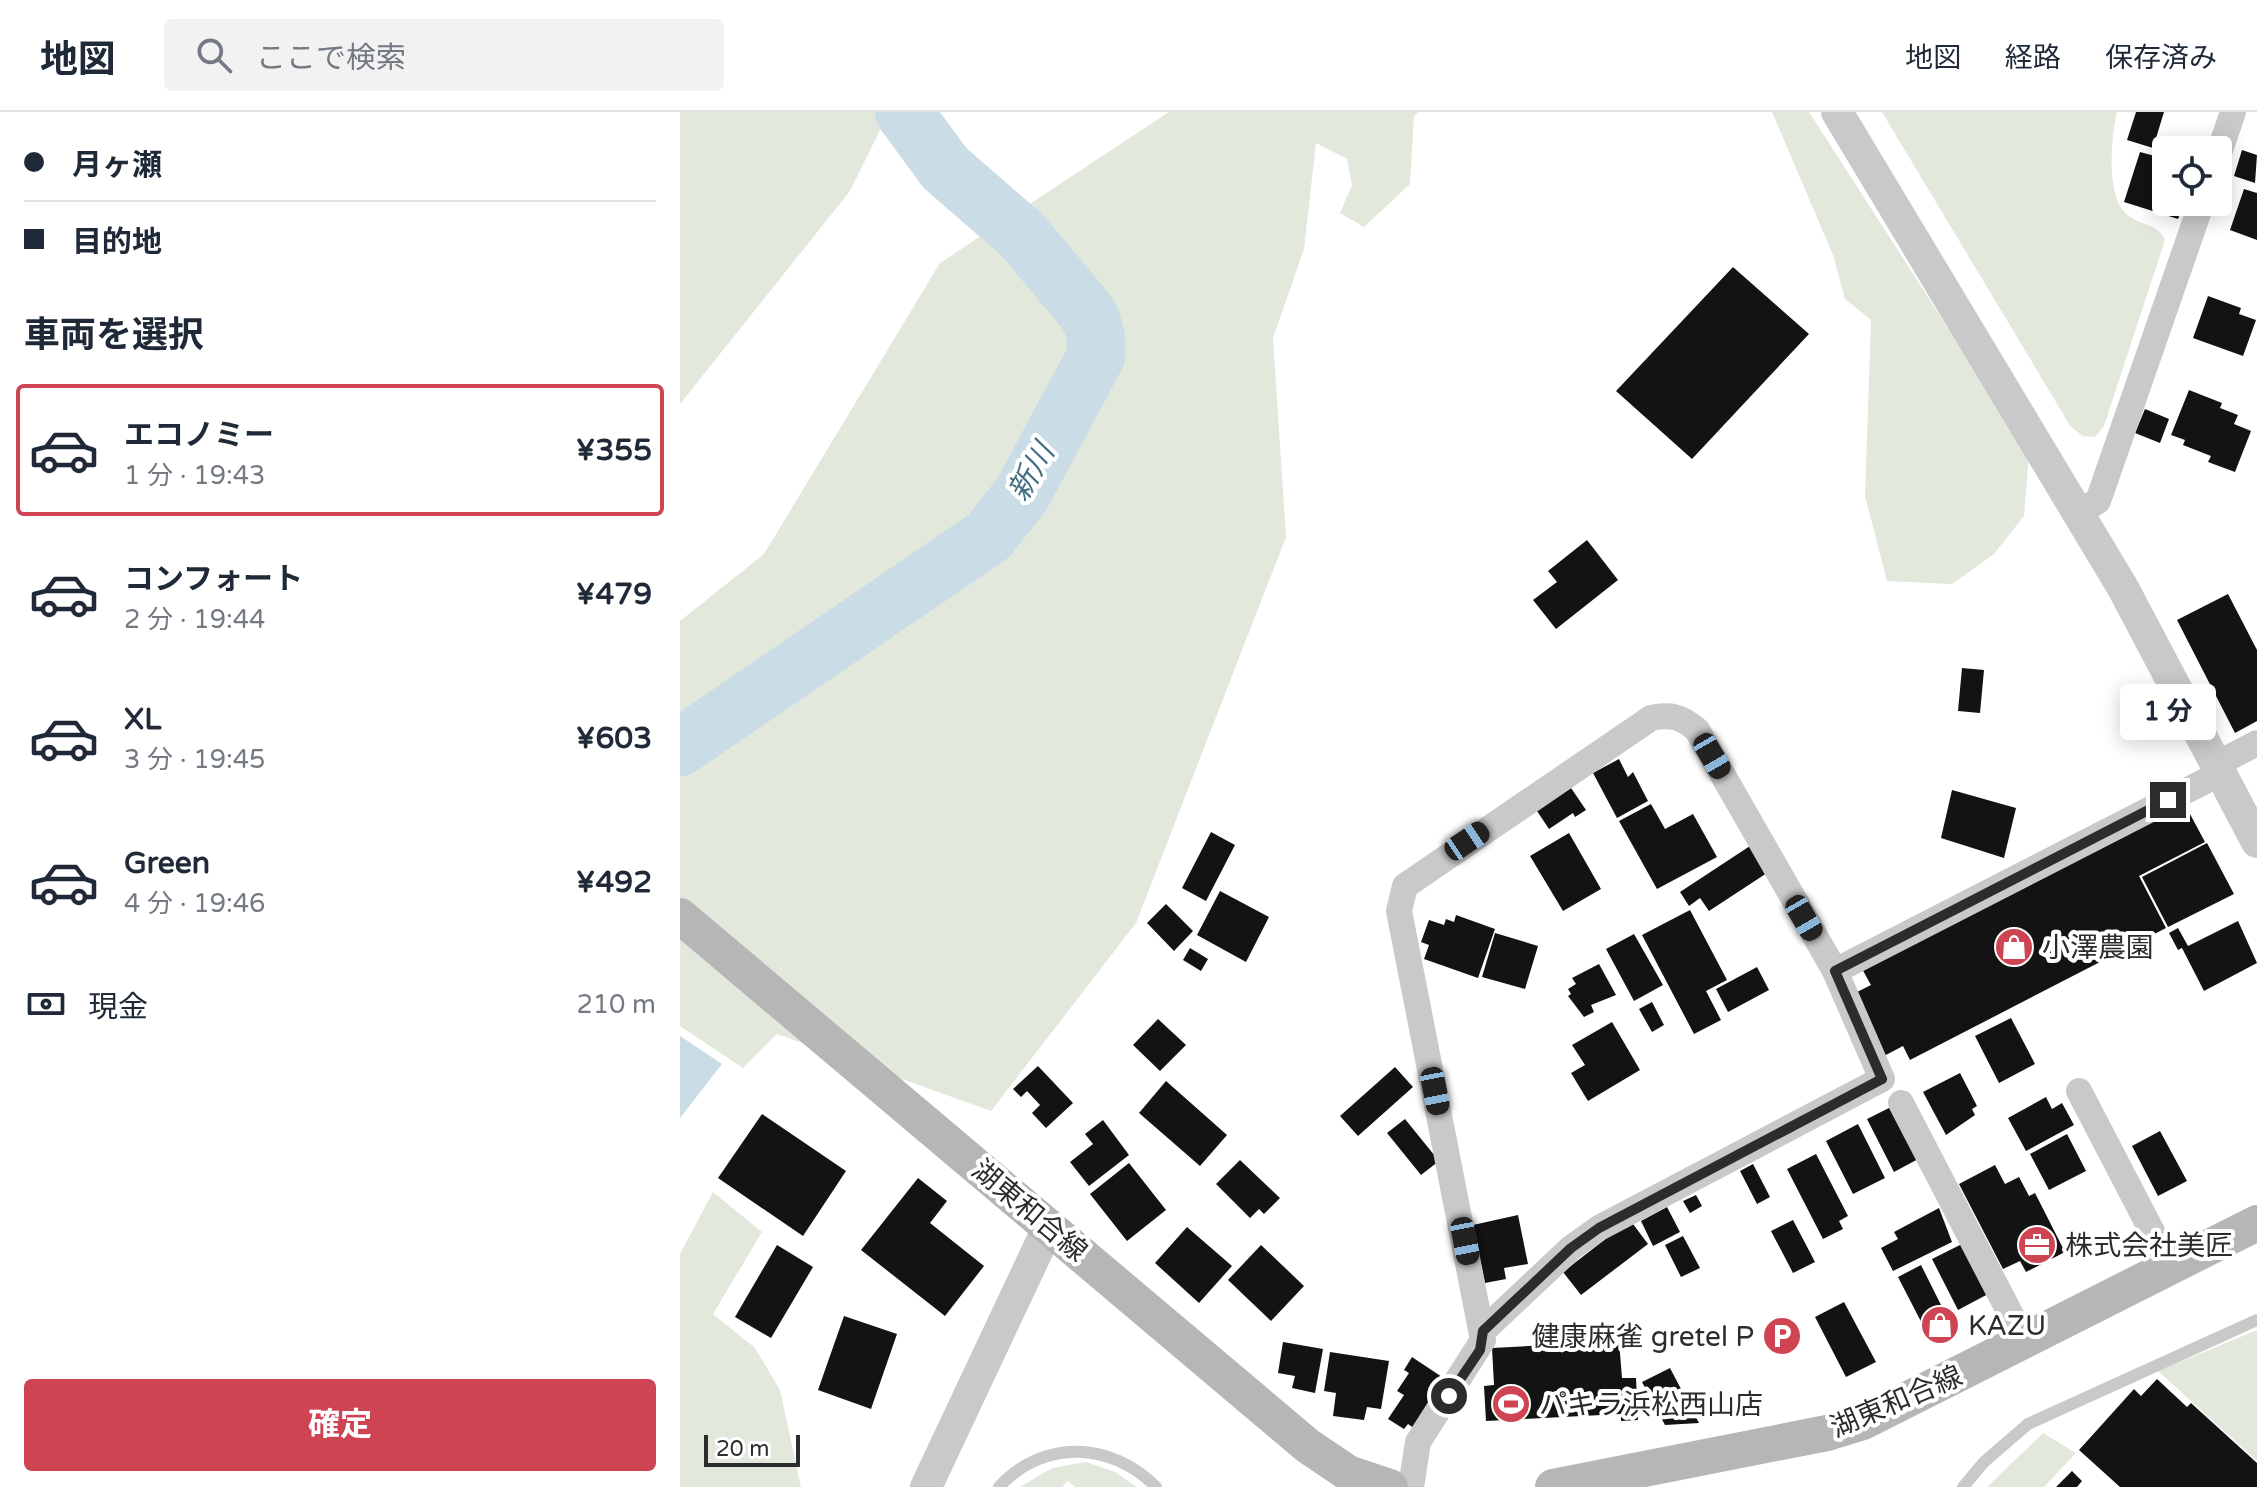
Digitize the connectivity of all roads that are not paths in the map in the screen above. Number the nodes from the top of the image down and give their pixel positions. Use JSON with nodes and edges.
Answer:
{"nodes":[{"id":1,"x":1837,"y":112,"type":"edge"},
{"id":2,"x":2233,"y":112,"type":"edge"},
{"id":3,"x":2225,"y":136,"type":"edge"},
{"id":4,"x":2197,"y":216,"type":"edge"},
{"id":5,"x":2078,"y":513,"type":"junction"},
{"id":6,"x":2257,"y":743,"type":"edge"},
{"id":7,"x":2219,"y":769,"type":"junction"},
{"id":8,"x":2257,"y":842,"type":"edge"},
{"id":9,"x":680,"y":916,"type":"edge"},
{"id":10,"x":1835,"y":971,"type":"junction"},
{"id":11,"x":2079,"y":1091,"type":"dead end"},
{"id":12,"x":1901,"y":1103,"type":"dead end"},
{"id":13,"x":2257,"y":1223,"type":"edge"},
{"id":14,"x":1049,"y":1226,"type":"junction"},
{"id":15,"x":2171,"y":1268,"type":"junction"},
{"id":16,"x":2257,"y":1320,"type":"edge"},
{"id":17,"x":1483,"y":1331,"type":"junction"},
{"id":18,"x":2025,"y":1342,"type":"junction"},
{"id":19,"x":1378,"y":1485,"type":"edge"},
{"id":20,"x":926,"y":1487,"type":"edge"},
{"id":21,"x":999,"y":1487,"type":"edge"},
{"id":22,"x":1156,"y":1487,"type":"edge"},
{"id":23,"x":1553,"y":1487,"type":"edge"},
{"id":24,"x":1963,"y":1487,"type":"edge"}],
"edges":[{"from":1,"to":5,"type":"street"},
{"from":2,"to":3,"type":"street"},
{"from":4,"to":5,"type":"street"},
{"from":5,"to":7,"type":"street"},
{"from":6,"to":7,"type":"street"},
{"from":7,"to":8,"type":"street"},
{"from":7,"to":10,"type":"street"},
{"from":9,"to":14,"type":"main road","name":"湖東和合線"},
{"from":10,"to":17,"type":"street"},
{"from":10,"to":17,"type":"street"},
{"from":11,"to":15,"type":"street"},
{"from":12,"to":18,"type":"street"},
{"from":13,"to":15,"type":"main road","name":"湖東和合線"},
{"from":14,"to":19,"type":"main road","name":"湖東和合線"},
{"from":14,"to":20,"type":"street"},
{"from":15,"to":18,"type":"main road","name":"湖東和合線"},
{"from":16,"to":24,"type":"lane"},
{"from":17,"to":19,"type":"street"},
{"from":18,"to":23,"type":"main road","name":"湖東和合線"},
{"from":21,"to":22,"type":"lane"}]}
